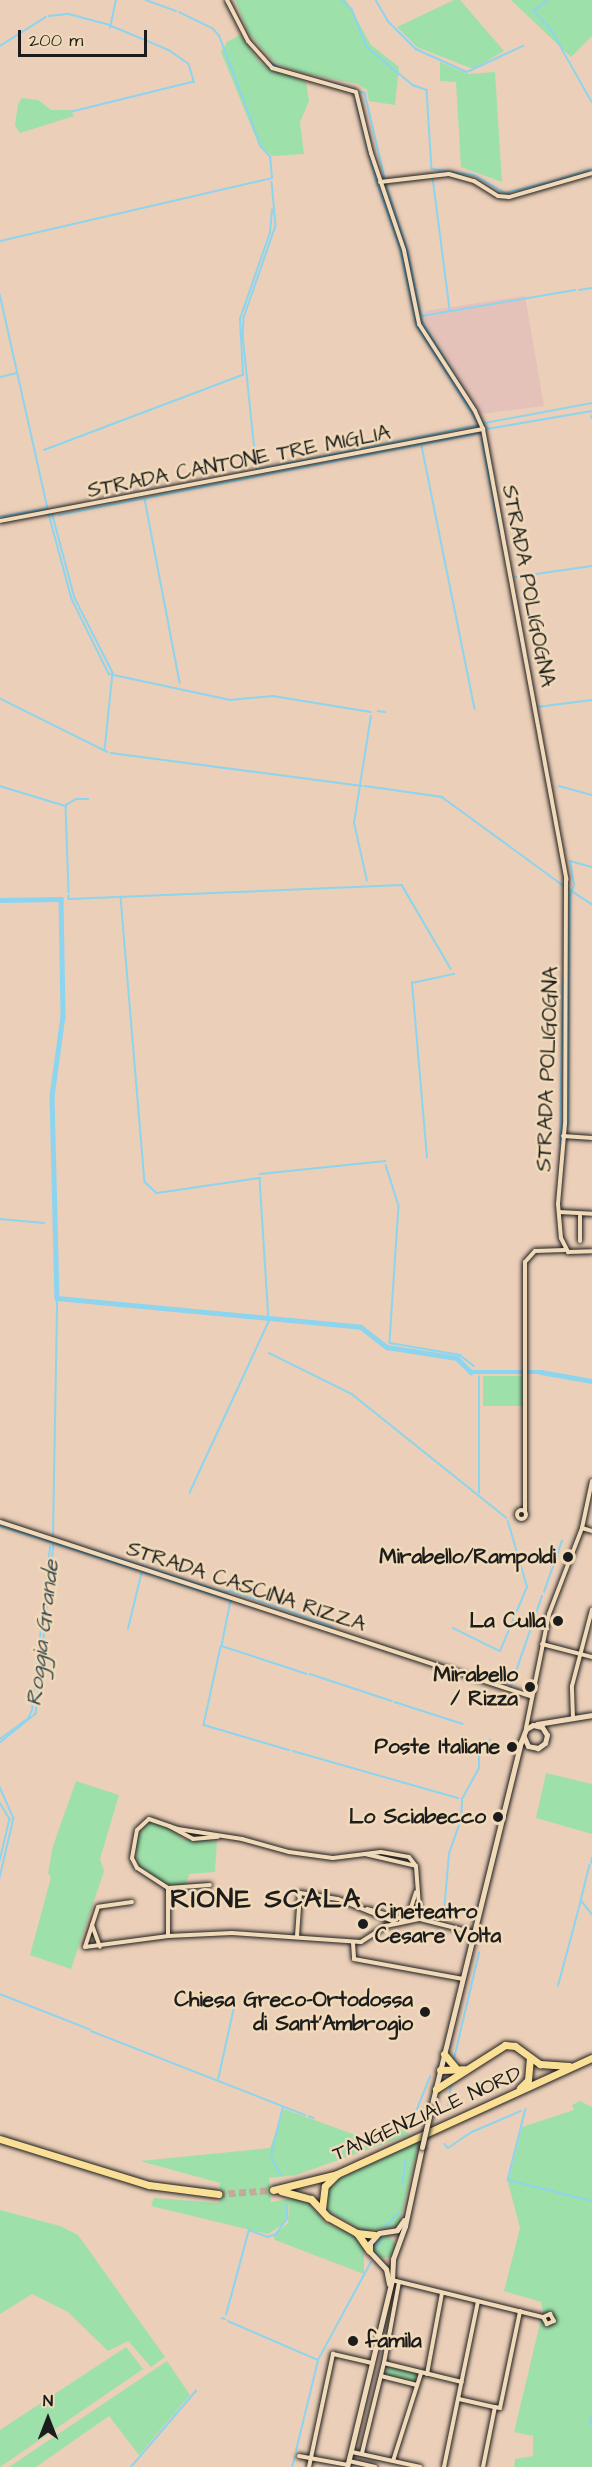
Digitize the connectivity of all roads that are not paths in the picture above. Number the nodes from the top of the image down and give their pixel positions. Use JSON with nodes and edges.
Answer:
{"nodes":[{"id":1,"x":227,"y":0,"type":"edge"},
{"id":2,"x":592,"y":173,"type":"edge"},
{"id":3,"x":380,"y":182,"type":"junction"},
{"id":4,"x":483,"y":429,"type":"junction"},
{"id":5,"x":0,"y":521,"type":"edge"},
{"id":6,"x":564,"y":1136,"type":"junction"},
{"id":7,"x":592,"y":1138,"type":"edge"},
{"id":8,"x":559,"y":1212,"type":"junction"},
{"id":9,"x":592,"y":1214,"type":"edge"},
{"id":10,"x":580,"y":1216,"type":"junction"},
{"id":11,"x":580,"y":1241,"type":"dead end"},
{"id":12,"x":565,"y":1250,"type":"junction"},
{"id":13,"x":592,"y":1251,"type":"edge"},
{"id":14,"x":592,"y":1481,"type":"edge"},
{"id":15,"x":525,"y":1511,"type":"dead end"},
{"id":16,"x":0,"y":1522,"type":"edge"},
{"id":17,"x":582,"y":1528,"type":"junction"},
{"id":18,"x":592,"y":1531,"type":"edge"},
{"id":19,"x":592,"y":1610,"type":"edge"},
{"id":20,"x":542,"y":1644,"type":"junction"},
{"id":21,"x":579,"y":1653,"type":"junction"},
{"id":22,"x":592,"y":1658,"type":"edge"},
{"id":23,"x":530,"y":1696,"type":"junction"},
{"id":24,"x":528,"y":1707,"type":"junction"},
{"id":25,"x":592,"y":1715,"type":"edge"},
{"id":26,"x":573,"y":1718,"type":"junction"},
{"id":27,"x":561,"y":1720,"type":"junction"},
{"id":28,"x":534,"y":1725,"type":"junction"},
{"id":29,"x":526,"y":1729,"type":"junction"},
{"id":30,"x":546,"y":1732,"type":"junction"},
{"id":31,"x":524,"y":1737,"type":"junction"},
{"id":32,"x":531,"y":1747,"type":"junction"},
{"id":33,"x":517,"y":1758,"type":"junction"},
{"id":34,"x":364,"y":1854,"type":"junction"},
{"id":35,"x":416,"y":1866,"type":"junction"},
{"id":36,"x":210,"y":1885,"type":"dead end"},
{"id":37,"x":168,"y":1888,"type":"junction"},
{"id":38,"x":418,"y":1888,"type":"junction"},
{"id":39,"x":132,"y":1902,"type":"dead end"},
{"id":40,"x":359,"y":1907,"type":"junction"},
{"id":41,"x":420,"y":1919,"type":"junction"},
{"id":42,"x":407,"y":1920,"type":"junction"},
{"id":43,"x":396,"y":1922,"type":"junction"},
{"id":44,"x":91,"y":1924,"type":"junction"},
{"id":45,"x":475,"y":1933,"type":"junction"},
{"id":46,"x":168,"y":1936,"type":"junction"},
{"id":47,"x":297,"y":1936,"type":"junction"},
{"id":48,"x":353,"y":1942,"type":"junction"},
{"id":49,"x":100,"y":1947,"type":"junction"},
{"id":50,"x":464,"y":1979,"type":"junction"},
{"id":51,"x":444,"y":2054,"type":"junction"},
{"id":52,"x":530,"y":2058,"type":"junction"},
{"id":53,"x":592,"y":2058,"type":"edge"},
{"id":54,"x":574,"y":2066,"type":"junction"},
{"id":55,"x":440,"y":2070,"type":"junction"},
{"id":56,"x":456,"y":2072,"type":"junction"},
{"id":57,"x":436,"y":2089,"type":"junction"},
{"id":58,"x":515,"y":2093,"type":"junction"},
{"id":59,"x":0,"y":2139,"type":"edge"},
{"id":60,"x":337,"y":2174,"type":"junction"},
{"id":61,"x":218,"y":2194,"type":"tunnel mouth"},
{"id":62,"x":322,"y":2209,"type":"junction"},
{"id":63,"x":408,"y":2210,"type":"junction"},
{"id":64,"x":357,"y":2233,"type":"junction"},
{"id":65,"x":387,"y":2233,"type":"junction"},
{"id":66,"x":375,"y":2235,"type":"junction"},
{"id":67,"x":398,"y":2243,"type":"junction"},
{"id":68,"x":369,"y":2250,"type":"junction"},
{"id":69,"x":393,"y":2259,"type":"junction"},
{"id":70,"x":380,"y":2261,"type":"junction"},
{"id":71,"x":396,"y":2281,"type":"junction"},
{"id":72,"x":389,"y":2289,"type":"junction"},
{"id":73,"x":442,"y":2293,"type":"junction"},
{"id":74,"x":478,"y":2301,"type":"junction"},
{"id":75,"x":520,"y":2311,"type":"junction"},
{"id":76,"x":543,"y":2317,"type":"dead end"},
{"id":77,"x":372,"y":2363,"type":"junction"},
{"id":78,"x":384,"y":2363,"type":"junction"},
{"id":79,"x":422,"y":2373,"type":"junction"},
{"id":80,"x":427,"y":2374,"type":"junction"},
{"id":81,"x":381,"y":2376,"type":"junction"},
{"id":82,"x":462,"y":2382,"type":"junction"},
{"id":83,"x":417,"y":2385,"type":"junction"},
{"id":84,"x":459,"y":2399,"type":"junction"},
{"id":85,"x":495,"y":2407,"type":"junction"},
{"id":86,"x":351,"y":2452,"type":"junction"},
{"id":87,"x":362,"y":2453,"type":"junction"},
{"id":88,"x":299,"y":2456,"type":"dead end"},
{"id":89,"x":310,"y":2458,"type":"junction"},
{"id":90,"x":393,"y":2461,"type":"junction"},
{"id":91,"x":348,"y":2464,"type":"edge"},
{"id":92,"x":309,"y":2467,"type":"edge"},
{"id":93,"x":375,"y":2467,"type":"edge"},
{"id":94,"x":420,"y":2467,"type":"edge"},
{"id":95,"x":444,"y":2467,"type":"edge"},
{"id":96,"x":483,"y":2467,"type":"edge"}],
"edges":[{"from":1,"to":3,"type":"street","name":"STRADA POLIGOGNA"},
{"from":2,"to":3,"type":"street"},
{"from":3,"to":4,"type":"street","name":"STRADA POLIGOGNA"},
{"from":4,"to":5,"type":"street","name":"STRADA CANTONE TRE MIGLIA"},
{"from":4,"to":6,"type":"street","name":"STRADA POLIGOGNA"},
{"from":6,"to":7,"type":"street"},
{"from":6,"to":8,"type":"street","name":"STRADA POLIGOGNA"},
{"from":8,"to":10,"type":"street"},
{"from":8,"to":12,"type":"street","name":"STRADA POLIGOGNA"},
{"from":9,"to":10,"type":"street"},
{"from":10,"to":11,"type":"street"},
{"from":12,"to":13,"type":"street"},
{"from":12,"to":15,"type":"street"},
{"from":14,"to":17,"type":"street"},
{"from":16,"to":23,"type":"street","name":"STRADA CASCINA RIZZA"},
{"from":17,"to":18,"type":"street"},
{"from":17,"to":20,"type":"street"},
{"from":19,"to":21,"type":"street"},
{"from":20,"to":21,"type":"street"},
{"from":20,"to":23,"type":"street"},
{"from":21,"to":22,"type":"street"},
{"from":21,"to":26,"type":"street"},
{"from":23,"to":24,"type":"street"},
{"from":24,"to":28,"type":"street"},
{"from":24,"to":29,"type":"street"},
{"from":25,"to":26,"type":"street"},
{"from":26,"to":27,"type":"street"},
{"from":27,"to":28,"type":"street"},
{"from":27,"to":30,"type":"street"},
{"from":28,"to":29,"type":"street"},
{"from":28,"to":30,"type":"street"},
{"from":29,"to":31,"type":"street"},
{"from":30,"to":32,"type":"street"},
{"from":31,"to":32,"type":"street"},
{"from":31,"to":33,"type":"street"},
{"from":32,"to":33,"type":"street"},
{"from":33,"to":45,"type":"street"},
{"from":34,"to":35,"type":"street"},
{"from":34,"to":35,"type":"street"},
{"from":34,"to":37,"type":"street"},
{"from":35,"to":38,"type":"street"},
{"from":36,"to":37,"type":"street"},
{"from":37,"to":46,"type":"street"},
{"from":38,"to":41,"type":"street"},
{"from":38,"to":42,"type":"street"},
{"from":39,"to":44,"type":"street"},
{"from":40,"to":42,"type":"street"},
{"from":40,"to":43,"type":"street"},
{"from":40,"to":47,"type":"street"},
{"from":41,"to":42,"type":"street"},
{"from":41,"to":45,"type":"street"},
{"from":42,"to":43,"type":"street"},
{"from":43,"to":48,"type":"street"},
{"from":44,"to":49,"type":"street"},
{"from":44,"to":49,"type":"street"},
{"from":45,"to":50,"type":"street"},
{"from":46,"to":47,"type":"street"},
{"from":46,"to":49,"type":"street"},
{"from":47,"to":48,"type":"street"},
{"from":48,"to":50,"type":"street"},
{"from":50,"to":51,"type":"street"},
{"from":51,"to":55,"type":"street"},
{"from":51,"to":56,"type":"highway"},
{"from":52,"to":54,"type":"highway"},
{"from":52,"to":56,"type":"highway"},
{"from":52,"to":58,"type":"highway"},
{"from":53,"to":54,"type":"highway","name":"TANGENZIALE NORD"},
{"from":54,"to":58,"type":"highway","name":"TANGENZIALE NORD"},
{"from":55,"to":56,"type":"highway"},
{"from":55,"to":57,"type":"street"},
{"from":56,"to":57,"type":"highway"},
{"from":57,"to":63,"type":"street","bridge":true},
{"from":58,"to":60,"type":"highway","name":"TANGENZIALE NORD"},
{"from":59,"to":61,"type":"highway"},
{"from":60,"to":62,"type":"highway"},
{"from":60,"to":62,"type":"highway","name":"TANGENZIALE NORD"},
{"from":62,"to":64,"type":"highway"},
{"from":63,"to":65,"type":"street"},
{"from":63,"to":67,"type":"street"},
{"from":64,"to":66,"type":"highway"},
{"from":64,"to":68,"type":"highway"},
{"from":65,"to":66,"type":"street"},
{"from":65,"to":67,"type":"street"},
{"from":66,"to":68,"type":"street"},
{"from":67,"to":69,"type":"street"},
{"from":68,"to":70,"type":"street"},
{"from":69,"to":70,"type":"street"},
{"from":69,"to":71,"type":"street"},
{"from":70,"to":72,"type":"street"},
{"from":71,"to":72,"type":"street"},
{"from":71,"to":73,"type":"street"},
{"from":71,"to":78,"type":"street"},
{"from":72,"to":77,"type":"street"},
{"from":73,"to":74,"type":"street"},
{"from":73,"to":80,"type":"street"},
{"from":74,"to":75,"type":"street"},
{"from":74,"to":82,"type":"street"},
{"from":75,"to":76,"type":"street"},
{"from":75,"to":85,"type":"street"},
{"from":77,"to":86,"type":"street"},
{"from":77,"to":89,"type":"street"},
{"from":78,"to":79,"type":"street"},
{"from":78,"to":81,"type":"street"},
{"from":79,"to":80,"type":"street"},
{"from":79,"to":83,"type":"street"},
{"from":80,"to":82,"type":"street"},
{"from":81,"to":83,"type":"street"},
{"from":81,"to":87,"type":"street"},
{"from":82,"to":84,"type":"street"},
{"from":83,"to":90,"type":"street"},
{"from":84,"to":85,"type":"street"},
{"from":84,"to":95,"type":"street"},
{"from":85,"to":96,"type":"street"},
{"from":86,"to":87,"type":"street"},
{"from":86,"to":91,"type":"street"},
{"from":87,"to":90,"type":"street"},
{"from":88,"to":89,"type":"street"},
{"from":89,"to":91,"type":"street"},
{"from":89,"to":92,"type":"street"},
{"from":90,"to":94,"type":"street"},
{"from":91,"to":93,"type":"street"}]}
